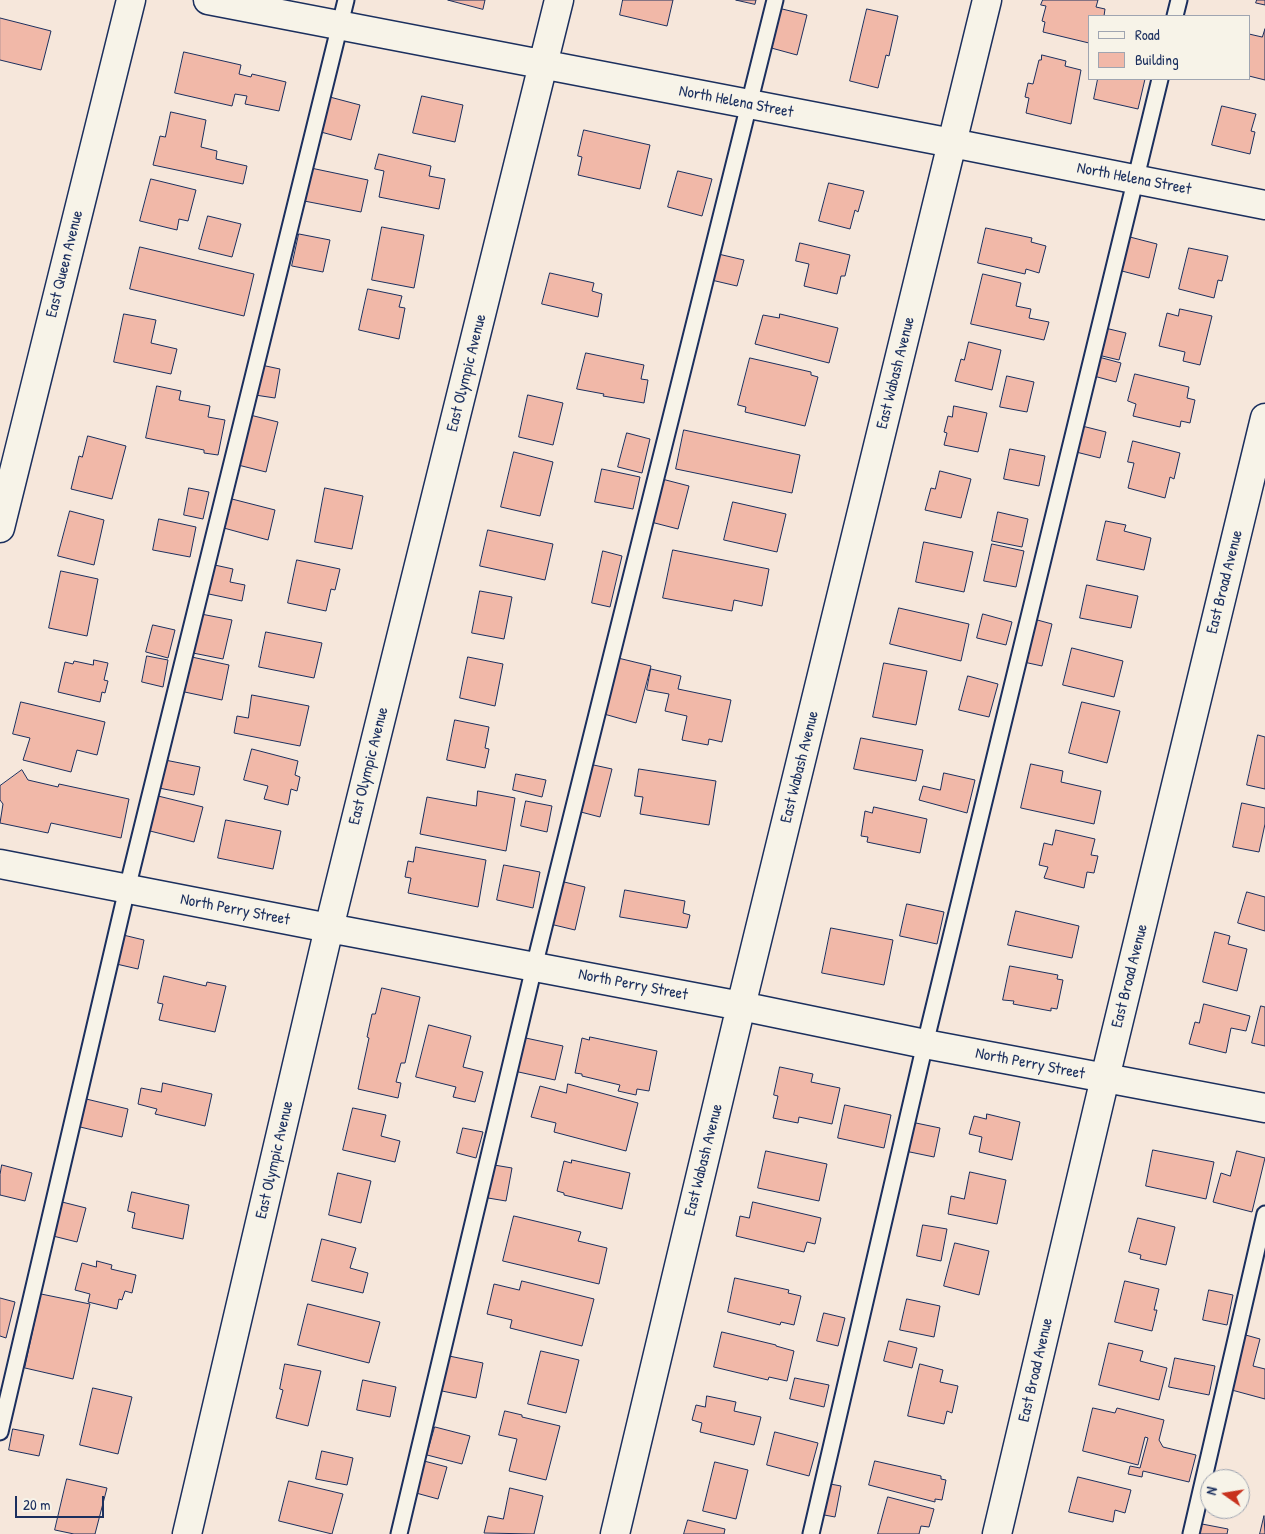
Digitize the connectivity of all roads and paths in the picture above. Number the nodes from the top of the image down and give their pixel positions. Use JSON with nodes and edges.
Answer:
{"nodes":[{"id":1,"x":131,"y":0,"type":"edge"},
{"id":2,"x":208,"y":0,"type":"edge"},
{"id":3,"x":559,"y":0,"type":"edge"},
{"id":4,"x":774,"y":0,"type":"edge"},
{"id":5,"x":987,"y":0,"type":"edge"},
{"id":6,"x":1179,"y":0,"type":"edge"},
{"id":7,"x":342,"y":13,"type":"edge"},
{"id":8,"x":1175,"y":15,"type":"edge"},
{"id":9,"x":543,"y":65,"type":"junction"},
{"id":10,"x":1160,"y":80,"type":"edge"},
{"id":11,"x":749,"y":104,"type":"junction"},
{"id":12,"x":952,"y":143,"type":"junction"},
{"id":13,"x":1136,"y":179,"type":"junction"},
{"id":14,"x":1265,"y":205,"type":"edge"},
{"id":15,"x":1265,"y":418,"type":"edge"},
{"id":16,"x":0,"y":528,"type":"edge"},
{"id":17,"x":0,"y":864,"type":"edge"},
{"id":18,"x":127,"y":889,"type":"junction"},
{"id":19,"x":329,"y":928,"type":"junction"},
{"id":20,"x":534,"y":967,"type":"junction"},
{"id":21,"x":741,"y":1006,"type":"junction"},
{"id":22,"x":925,"y":1044,"type":"junction"},
{"id":23,"x":1105,"y":1078,"type":"junction"},
{"id":24,"x":1265,"y":1108,"type":"edge"},
{"id":25,"x":1265,"y":1214,"type":"edge"},
{"id":26,"x":0,"y":1432,"type":"edge"},
{"id":27,"x":187,"y":1534,"type":"edge"},
{"id":28,"x":399,"y":1534,"type":"edge"},
{"id":29,"x":614,"y":1534,"type":"edge"},
{"id":30,"x":811,"y":1534,"type":"edge"},
{"id":31,"x":997,"y":1534,"type":"edge"},
{"id":32,"x":1191,"y":1534,"type":"edge"}],
"edges":[{"from":1,"to":16,"type":"street","name":"East Queen Avenue"},
{"from":2,"to":7,"type":"street","name":"North Helena Street"},
{"from":3,"to":9,"type":"street","name":"East Olympic Avenue"},
{"from":4,"to":11,"type":"lane"},
{"from":5,"to":12,"type":"street","name":"East Wabash Avenue"},
{"from":6,"to":8,"type":"lane"},
{"from":7,"to":9,"type":"street","name":"North Helena Street"},
{"from":7,"to":18,"type":"lane"},
{"from":9,"to":11,"type":"street","name":"North Helena Street"},
{"from":9,"to":19,"type":"street","name":"East Olympic Avenue"},
{"from":10,"to":13,"type":"lane"},
{"from":11,"to":12,"type":"street","name":"North Helena Street"},
{"from":11,"to":20,"type":"lane"},
{"from":12,"to":13,"type":"street","name":"North Helena Street"},
{"from":12,"to":21,"type":"street","name":"East Wabash Avenue"},
{"from":13,"to":14,"type":"street","name":"North Helena Street"},
{"from":13,"to":22,"type":"lane"},
{"from":15,"to":23,"type":"street","name":"East Broad Avenue"},
{"from":17,"to":18,"type":"street","name":"North Perry Street"},
{"from":18,"to":19,"type":"street","name":"North Perry Street"},
{"from":18,"to":26,"type":"lane"},
{"from":19,"to":20,"type":"street","name":"North Perry Street"},
{"from":19,"to":27,"type":"street","name":"East Olympic Avenue"},
{"from":20,"to":21,"type":"street","name":"North Perry Street"},
{"from":20,"to":28,"type":"lane"},
{"from":21,"to":22,"type":"street","name":"North Perry Street"},
{"from":21,"to":29,"type":"street","name":"East Wabash Avenue"},
{"from":22,"to":23,"type":"street","name":"North Perry Street"},
{"from":22,"to":30,"type":"lane"},
{"from":23,"to":24,"type":"street","name":"North Perry Street"},
{"from":23,"to":31,"type":"street","name":"East Broad Avenue"},
{"from":25,"to":32,"type":"lane"}]}
